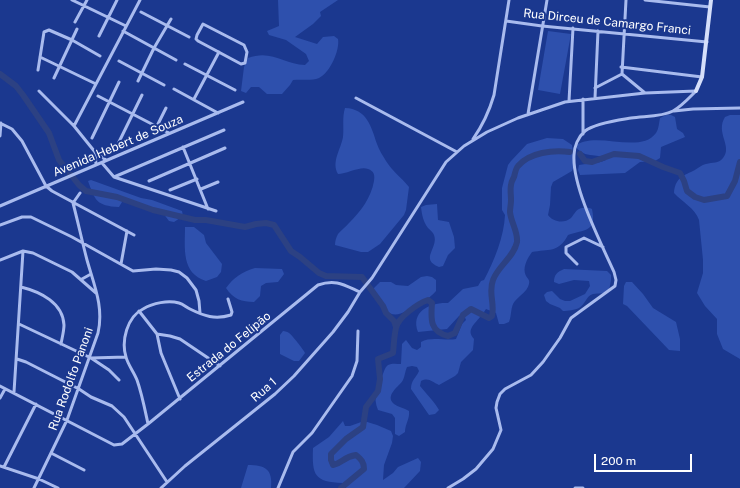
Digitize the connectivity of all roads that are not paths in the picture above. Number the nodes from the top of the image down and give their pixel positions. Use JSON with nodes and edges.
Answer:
{"nodes":[{"id":1,"x":72,"y":0,"type":"edge"},
{"id":2,"x":87,"y":0,"type":"edge"},
{"id":3,"x":118,"y":0,"type":"edge"},
{"id":4,"x":140,"y":0,"type":"edge"},
{"id":5,"x":509,"y":0,"type":"edge"},
{"id":6,"x":547,"y":0,"type":"edge"},
{"id":7,"x":626,"y":0,"type":"edge"},
{"id":8,"x":645,"y":0,"type":"edge"},
{"id":9,"x":711,"y":0,"type":"edge"},
{"id":10,"x":84,"y":6,"type":"junction"},
{"id":11,"x":710,"y":7,"type":"junction"},
{"id":12,"x":141,"y":12,"type":"dead end"},
{"id":13,"x":108,"y":18,"type":"junction"},
{"id":14,"x":171,"y":19,"type":"dead end"},
{"id":15,"x":506,"y":21,"type":"junction"},
{"id":16,"x":76,"y":22,"type":"dead end"},
{"id":17,"x":168,"y":25,"type":"junction"},
{"id":18,"x":126,"y":26,"type":"junction"},
{"id":19,"x":542,"y":26,"type":"junction"},
{"id":20,"x":573,"y":28,"type":"junction"},
{"id":21,"x":77,"y":29,"type":"dead end"},
{"id":22,"x":123,"y":31,"type":"junction"},
{"id":23,"x":598,"y":31,"type":"junction"},
{"id":24,"x":624,"y":33,"type":"junction"},
{"id":25,"x":99,"y":36,"type":"dead end"},
{"id":26,"x":189,"y":37,"type":"dead end"},
{"id":27,"x":72,"y":40,"type":"junction"},
{"id":28,"x":707,"y":42,"type":"junction"},
{"id":29,"x":154,"y":48,"type":"junction"},
{"id":30,"x":219,"y":52,"type":"junction"},
{"id":31,"x":100,"y":56,"type":"dead end"},
{"id":32,"x":40,"y":58,"type":"junction"},
{"id":33,"x":176,"y":60,"type":"dead end"},
{"id":34,"x":119,"y":61,"type":"dead end"},
{"id":35,"x":185,"y":64,"type":"dead end"},
{"id":36,"x":59,"y":66,"type":"junction"},
{"id":37,"x":622,"y":67,"type":"junction"},
{"id":38,"x":38,"y":70,"type":"dead end"},
{"id":39,"x":142,"y":74,"type":"junction"},
{"id":40,"x":622,"y":74,"type":"junction"},
{"id":41,"x":206,"y":76,"type":"junction"},
{"id":42,"x":702,"y":77,"type":"junction"},
{"id":43,"x":54,"y":78,"type":"dead end"},
{"id":44,"x":138,"y":81,"type":"dead end"},
{"id":45,"x":119,"y":82,"type":"dead end"},
{"id":46,"x":96,"y":84,"type":"junction"},
{"id":47,"x":164,"y":85,"type":"dead end"},
{"id":48,"x":595,"y":88,"type":"junction"},
{"id":49,"x":174,"y":89,"type":"dead end"},
{"id":50,"x":235,"y":90,"type":"dead end"},
{"id":51,"x":696,"y":90,"type":"junction"},
{"id":52,"x":40,"y":91,"type":"dead end"},
{"id":53,"x":645,"y":93,"type":"junction"},
{"id":54,"x":142,"y":95,"type":"dead end"},
{"id":55,"x":98,"y":96,"type":"dead end"},
{"id":56,"x":356,"y":98,"type":"dead end"},
{"id":57,"x":595,"y":98,"type":"junction"},
{"id":58,"x":583,"y":99,"type":"junction"},
{"id":59,"x":194,"y":100,"type":"junction"},
{"id":60,"x":570,"y":101,"type":"junction"},
{"id":61,"x":242,"y":102,"type":"dead end"},
{"id":62,"x":109,"y":103,"type":"junction"},
{"id":63,"x":166,"y":108,"type":"dead end"},
{"id":64,"x":740,"y":108,"type":"edge"},
{"id":65,"x":672,"y":111,"type":"junction"},
{"id":66,"x":218,"y":113,"type":"junction"},
{"id":67,"x":528,"y":114,"type":"junction"},
{"id":68,"x":133,"y":115,"type":"junction"},
{"id":69,"x":0,"y":123,"type":"edge"},
{"id":70,"x":74,"y":126,"type":"junction"},
{"id":71,"x":157,"y":126,"type":"junction"},
{"id":72,"x":224,"y":130,"type":"dead end"},
{"id":73,"x":170,"y":134,"type":"junction"},
{"id":74,"x":583,"y":134,"type":"junction"},
{"id":75,"x":0,"y":136,"type":"edge"},
{"id":76,"x":92,"y":138,"type":"dead end"},
{"id":77,"x":472,"y":141,"type":"junction"},
{"id":78,"x":183,"y":147,"type":"junction"},
{"id":79,"x":116,"y":148,"type":"dead end"},
{"id":80,"x":226,"y":148,"type":"dead end"},
{"id":81,"x":94,"y":152,"type":"junction"},
{"id":82,"x":457,"y":152,"type":"junction"},
{"id":83,"x":106,"y":160,"type":"junction"},
{"id":84,"x":102,"y":162,"type":"junction"},
{"id":85,"x":191,"y":162,"type":"junction"},
{"id":86,"x":96,"y":165,"type":"junction"},
{"id":87,"x":114,"y":176,"type":"junction"},
{"id":88,"x":197,"y":179,"type":"junction"},
{"id":89,"x":149,"y":181,"type":"dead end"},
{"id":90,"x":218,"y":182,"type":"dead end"},
{"id":91,"x":46,"y":186,"type":"junction"},
{"id":92,"x":201,"y":189,"type":"junction"},
{"id":93,"x":170,"y":190,"type":"dead end"},
{"id":94,"x":80,"y":193,"type":"dead end"},
{"id":95,"x":73,"y":202,"type":"junction"},
{"id":96,"x":0,"y":206,"type":"edge"},
{"id":97,"x":208,"y":208,"type":"junction"},
{"id":98,"x":216,"y":211,"type":"dead end"},
{"id":99,"x":0,"y":225,"type":"edge"},
{"id":100,"x":127,"y":230,"type":"junction"},
{"id":101,"x":134,"y":235,"type":"dead end"},
{"id":102,"x":83,"y":243,"type":"junction"},
{"id":103,"x":603,"y":247,"type":"junction"},
{"id":104,"x":23,"y":251,"type":"junction"},
{"id":105,"x":0,"y":260,"type":"edge"},
{"id":106,"x":121,"y":264,"type":"junction"},
{"id":107,"x":577,"y":264,"type":"dead end"},
{"id":108,"x":91,"y":274,"type":"junction"},
{"id":109,"x":82,"y":279,"type":"junction"},
{"id":110,"x":22,"y":287,"type":"junction"},
{"id":111,"x":361,"y":290,"type":"junction"},
{"id":112,"x":97,"y":294,"type":"junction"},
{"id":113,"x":228,"y":299,"type":"dead end"},
{"id":114,"x":139,"y":311,"type":"junction"},
{"id":115,"x":200,"y":313,"type":"junction"},
{"id":116,"x":19,"y":324,"type":"junction"},
{"id":117,"x":358,"y":331,"type":"dead end"},
{"id":118,"x":157,"y":334,"type":"junction"},
{"id":119,"x":61,"y":344,"type":"junction"},
{"id":120,"x":90,"y":357,"type":"junction"},
{"id":121,"x":126,"y":358,"type":"junction"},
{"id":122,"x":17,"y":359,"type":"junction"},
{"id":123,"x":220,"y":366,"type":"junction"},
{"id":124,"x":119,"y":380,"type":"dead end"},
{"id":125,"x":0,"y":386,"type":"edge"},
{"id":126,"x":5,"y":389,"type":"junction"},
{"id":127,"x":79,"y":389,"type":"junction"},
{"id":128,"x":14,"y":392,"type":"junction"},
{"id":129,"x":0,"y":398,"type":"edge"},
{"id":130,"x":180,"y":399,"type":"junction"},
{"id":131,"x":36,"y":404,"type":"junction"},
{"id":132,"x":67,"y":420,"type":"junction"},
{"id":133,"x":148,"y":424,"type":"junction"},
{"id":134,"x":135,"y":434,"type":"junction"},
{"id":135,"x":51,"y":453,"type":"junction"},
{"id":136,"x":0,"y":466,"type":"edge"},
{"id":137,"x":4,"y":467,"type":"junction"},
{"id":138,"x":84,"y":470,"type":"dead end"},
{"id":139,"x":38,"y":479,"type":"junction"},
{"id":140,"x":167,"y":482,"type":"junction"},
{"id":141,"x":34,"y":488,"type":"edge"},
{"id":142,"x":58,"y":488,"type":"edge"},
{"id":143,"x":161,"y":488,"type":"edge"},
{"id":144,"x":278,"y":488,"type":"edge"},
{"id":145,"x":448,"y":488,"type":"edge"},
{"id":146,"x":575,"y":488,"type":"edge"},
{"id":147,"x":583,"y":488,"type":"edge"}],
"edges":[{"from":1,"to":10,"type":"street"},
{"from":2,"to":10,"type":"street"},
{"from":3,"to":13,"type":"street"},
{"from":4,"to":18,"type":"street"},
{"from":5,"to":15,"type":"street"},
{"from":6,"to":19,"type":"street"},
{"from":7,"to":24,"type":"street"},
{"from":8,"to":11,"type":"street"},
{"from":9,"to":11,"type":"street"},
{"from":10,"to":13,"type":"street"},
{"from":10,"to":16,"type":"street"},
{"from":11,"to":28,"type":"street"},
{"from":12,"to":17,"type":"street"},
{"from":13,"to":18,"type":"street"},
{"from":13,"to":25,"type":"street"},
{"from":14,"to":17,"type":"street"},
{"from":15,"to":19,"type":"street","name":"Rua Dirceu de Camargo Franci"},
{"from":15,"to":77,"type":"street"},
{"from":17,"to":26,"type":"street"},
{"from":17,"to":29,"type":"street"},
{"from":18,"to":22,"type":"street"},
{"from":19,"to":20,"type":"street","name":"Rua Dirceu de Camargo Franci"},
{"from":19,"to":67,"type":"street"},
{"from":20,"to":23,"type":"street","name":"Rua Dirceu de Camargo Franci"},
{"from":20,"to":60,"type":"street"},
{"from":21,"to":27,"type":"street"},
{"from":22,"to":29,"type":"street"},
{"from":22,"to":46,"type":"street"},
{"from":23,"to":24,"type":"street","name":"Rua Dirceu de Camargo Franci"},
{"from":23,"to":48,"type":"street"},
{"from":24,"to":28,"type":"street","name":"Rua Dirceu de Camargo Franci"},
{"from":24,"to":37,"type":"street"},
{"from":27,"to":31,"type":"street"},
{"from":27,"to":32,"type":"street"},
{"from":27,"to":36,"type":"street"},
{"from":28,"to":42,"type":"street"},
{"from":29,"to":33,"type":"street"},
{"from":29,"to":39,"type":"street"},
{"from":30,"to":30,"type":"street"},
{"from":30,"to":41,"type":"street"},
{"from":32,"to":36,"type":"street"},
{"from":32,"to":38,"type":"street"},
{"from":34,"to":39,"type":"street"},
{"from":35,"to":41,"type":"street"},
{"from":36,"to":43,"type":"street"},
{"from":36,"to":46,"type":"street"},
{"from":37,"to":40,"type":"street"},
{"from":37,"to":42,"type":"street"},
{"from":39,"to":44,"type":"street"},
{"from":39,"to":47,"type":"street"},
{"from":40,"to":48,"type":"street"},
{"from":40,"to":53,"type":"street"},
{"from":41,"to":50,"type":"street"},
{"from":41,"to":59,"type":"street"},
{"from":42,"to":51,"type":"street"},
{"from":45,"to":62,"type":"street"},
{"from":46,"to":70,"type":"street"},
{"from":48,"to":57,"type":"street"},
{"from":49,"to":59,"type":"street"},
{"from":51,"to":53,"type":"street"},
{"from":51,"to":65,"type":"street"},
{"from":52,"to":70,"type":"street"},
{"from":53,"to":57,"type":"street"},
{"from":54,"to":68,"type":"street"},
{"from":55,"to":62,"type":"street"},
{"from":56,"to":82,"type":"street"},
{"from":57,"to":58,"type":"street"},
{"from":58,"to":60,"type":"street"},
{"from":58,"to":74,"type":"street"},
{"from":59,"to":66,"type":"street"},
{"from":60,"to":67,"type":"street"},
{"from":61,"to":66,"type":"street","name":"Avenida Hebert de Souza"},
{"from":62,"to":68,"type":"street"},
{"from":62,"to":76,"type":"street"},
{"from":63,"to":71,"type":"street"},
{"from":64,"to":65,"type":"street"},
{"from":65,"to":74,"type":"street"},
{"from":66,"to":73,"type":"street","name":"Avenida Hebert de Souza"},
{"from":67,"to":77,"type":"street"},
{"from":68,"to":71,"type":"street"},
{"from":68,"to":79,"type":"street"},
{"from":69,"to":75,"type":"street"},
{"from":69,"to":91,"type":"street"},
{"from":70,"to":81,"type":"street"},
{"from":71,"to":73,"type":"street"},
{"from":72,"to":78,"type":"street"},
{"from":73,"to":83,"type":"street","name":"Avenida Hebert de Souza"},
{"from":74,"to":103,"type":"street"},
{"from":77,"to":82,"type":"street"},
{"from":78,"to":85,"type":"street"},
{"from":78,"to":87,"type":"street"},
{"from":80,"to":85,"type":"street"},
{"from":81,"to":83,"type":"street"},
{"from":81,"to":86,"type":"street"},
{"from":82,"to":111,"type":"street"},
{"from":83,"to":84,"type":"street","name":"Avenida Hebert de Souza"},
{"from":84,"to":86,"type":"street","name":"Avenida Hebert de Souza"},
{"from":84,"to":87,"type":"street"},
{"from":85,"to":88,"type":"street"},
{"from":85,"to":89,"type":"street"},
{"from":86,"to":91,"type":"street","name":"Avenida Hebert de Souza"},
{"from":87,"to":97,"type":"street"},
{"from":88,"to":92,"type":"street"},
{"from":88,"to":93,"type":"street"},
{"from":90,"to":92,"type":"street"},
{"from":91,"to":95,"type":"street"},
{"from":91,"to":96,"type":"street","name":"Avenida Hebert de Souza"},
{"from":92,"to":97,"type":"street"},
{"from":94,"to":95,"type":"street"},
{"from":95,"to":100,"type":"street"},
{"from":95,"to":102,"type":"street","name":"Rua Rodolfo Panoni"},
{"from":97,"to":98,"type":"street"},
{"from":99,"to":102,"type":"street"},
{"from":100,"to":101,"type":"street"},
{"from":100,"to":106,"type":"street"},
{"from":102,"to":106,"type":"street"},
{"from":102,"to":108,"type":"street","name":"Rua Rodolfo Panoni"},
{"from":103,"to":107,"type":"street"},
{"from":103,"to":145,"type":"street"},
{"from":104,"to":105,"type":"street"},
{"from":104,"to":109,"type":"street"},
{"from":104,"to":110,"type":"street"},
{"from":106,"to":115,"type":"street"},
{"from":108,"to":109,"type":"street"},
{"from":108,"to":112,"type":"street","name":"Rua Rodolfo Panoni"},
{"from":109,"to":112,"type":"street"},
{"from":110,"to":116,"type":"street"},
{"from":110,"to":119,"type":"street"},
{"from":111,"to":123,"type":"street","name":"Estrada do Felipão"},
{"from":111,"to":140,"type":"street","name":"Rua 1"},
{"from":112,"to":120,"type":"street","name":"Rua Rodolfo Panoni"},
{"from":113,"to":115,"type":"street"},
{"from":114,"to":115,"type":"street"},
{"from":114,"to":118,"type":"street"},
{"from":114,"to":121,"type":"street"},
{"from":116,"to":119,"type":"street"},
{"from":116,"to":122,"type":"street"},
{"from":117,"to":144,"type":"street"},
{"from":118,"to":123,"type":"street"},
{"from":118,"to":130,"type":"street"},
{"from":119,"to":120,"type":"street"},
{"from":120,"to":121,"type":"street"},
{"from":120,"to":124,"type":"street"},
{"from":120,"to":127,"type":"street","name":"Rua Rodolfo Panoni"},
{"from":121,"to":133,"type":"street"},
{"from":122,"to":127,"type":"street"},
{"from":122,"to":128,"type":"street"},
{"from":123,"to":130,"type":"street","name":"Estrada do Felipão"},
{"from":125,"to":126,"type":"street"},
{"from":126,"to":128,"type":"street"},
{"from":126,"to":129,"type":"street"},
{"from":127,"to":132,"type":"street","name":"Rua Rodolfo Panoni"},
{"from":127,"to":134,"type":"street"},
{"from":128,"to":131,"type":"street"},
{"from":130,"to":133,"type":"street","name":"Estrada do Felipão"},
{"from":131,"to":132,"type":"street"},
{"from":131,"to":137,"type":"street"},
{"from":132,"to":134,"type":"street","name":"Estrada do Felipão"},
{"from":132,"to":135,"type":"street","name":"Rua Rodolfo Panoni"},
{"from":133,"to":134,"type":"street","name":"Estrada do Felipão"},
{"from":134,"to":140,"type":"street"},
{"from":135,"to":138,"type":"street"},
{"from":135,"to":139,"type":"street","name":"Rua Rodolfo Panoni"},
{"from":136,"to":137,"type":"street"},
{"from":137,"to":139,"type":"street"},
{"from":139,"to":141,"type":"street","name":"Rua Rodolfo Panoni"},
{"from":139,"to":142,"type":"street"},
{"from":140,"to":143,"type":"street","name":"Rua 1"},
{"from":146,"to":147,"type":"street"}]}
